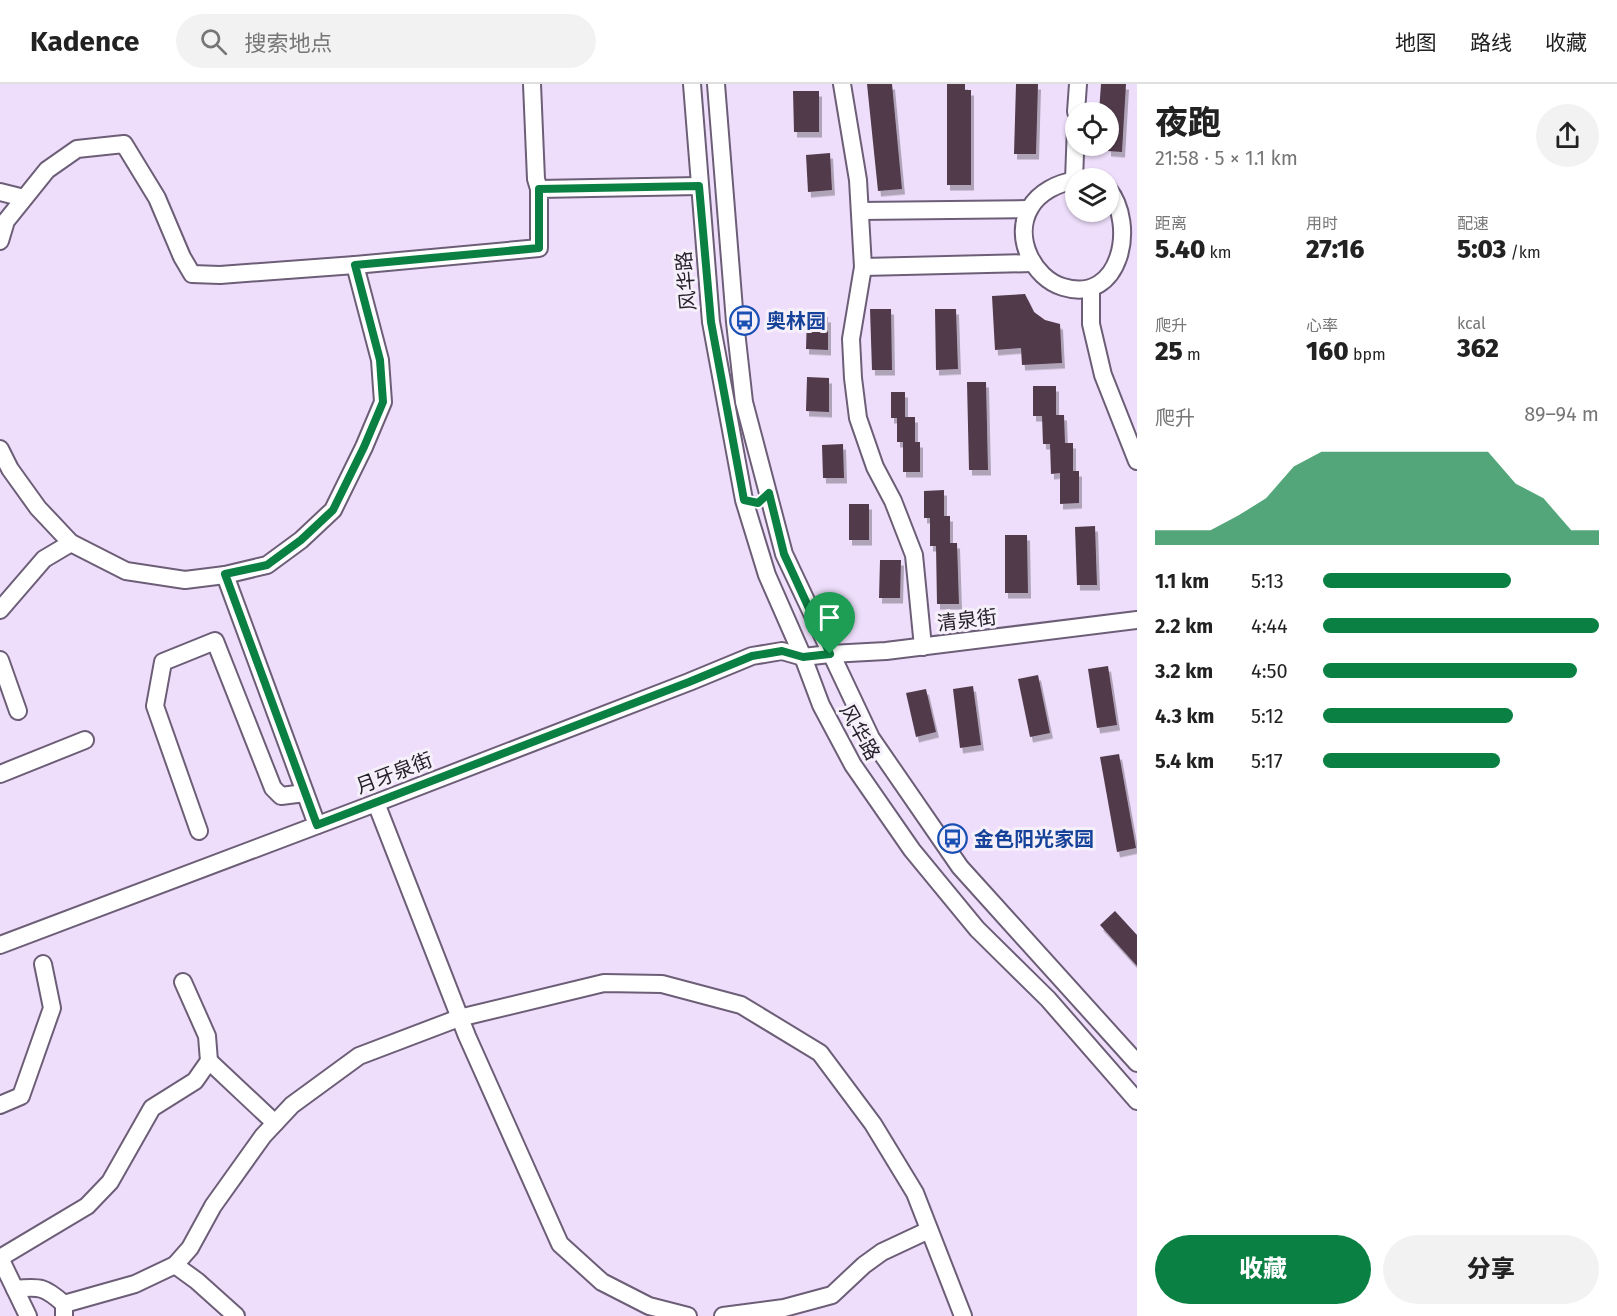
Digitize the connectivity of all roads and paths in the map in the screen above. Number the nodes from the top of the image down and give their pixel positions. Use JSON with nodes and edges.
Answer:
{"nodes":[{"id":1,"x":532,"y":84,"type":"edge"},
{"id":2,"x":692,"y":84,"type":"edge"},
{"id":3,"x":716,"y":84,"type":"edge"},
{"id":4,"x":842,"y":84,"type":"edge"},
{"id":5,"x":1078,"y":84,"type":"edge"},
{"id":6,"x":1077,"y":102,"type":"edge"},
{"id":7,"x":1065,"y":183,"type":"edge"},
{"id":8,"x":699,"y":186,"type":"junction"},
{"id":9,"x":539,"y":189,"type":"junction"},
{"id":10,"x":0,"y":192,"type":"edge"},
{"id":11,"x":24,"y":198,"type":"junction"},
{"id":12,"x":1119,"y":200,"type":"edge"},
{"id":13,"x":1029,"y":209,"type":"junction"},
{"id":14,"x":861,"y":211,"type":"junction"},
{"id":15,"x":0,"y":241,"type":"edge"},
{"id":16,"x":1135,"y":242,"type":"edge"},
{"id":17,"x":1032,"y":263,"type":"junction"},
{"id":18,"x":355,"y":265,"type":"junction"},
{"id":19,"x":863,"y":267,"type":"junction"},
{"id":20,"x":1091,"y":289,"type":"junction"},
{"id":21,"x":0,"y":449,"type":"edge"},
{"id":22,"x":1137,"y":461,"type":"edge"},
{"id":23,"x":769,"y":493,"type":"junction"},
{"id":24,"x":744,"y":500,"type":"junction"},
{"id":25,"x":70,"y":543,"type":"junction"},
{"id":26,"x":225,"y":574,"type":"junction"},
{"id":27,"x":0,"y":610,"type":"edge"},
{"id":28,"x":1137,"y":620,"type":"edge"},
{"id":29,"x":923,"y":647,"type":"junction"},
{"id":30,"x":830,"y":654,"type":"junction"},
{"id":31,"x":803,"y":657,"type":"junction"},
{"id":32,"x":0,"y":660,"type":"edge"},
{"id":33,"x":18,"y":711,"type":"dead end"},
{"id":34,"x":85,"y":740,"type":"dead end"},
{"id":35,"x":0,"y":774,"type":"edge"},
{"id":36,"x":305,"y":793,"type":"junction"},
{"id":37,"x":376,"y":803,"type":"junction"},
{"id":38,"x":317,"y":825,"type":"junction"},
{"id":39,"x":199,"y":831,"type":"dead end"},
{"id":40,"x":0,"y":945,"type":"edge"},
{"id":41,"x":43,"y":964,"type":"dead end"},
{"id":42,"x":183,"y":982,"type":"dead end"},
{"id":43,"x":459,"y":1018,"type":"junction"},
{"id":44,"x":209,"y":1061,"type":"junction"},
{"id":45,"x":1137,"y":1063,"type":"edge"},
{"id":46,"x":1137,"y":1101,"type":"edge"},
{"id":47,"x":0,"y":1105,"type":"edge"},
{"id":48,"x":275,"y":1123,"type":"junction"},
{"id":49,"x":929,"y":1230,"type":"junction"},
{"id":50,"x":0,"y":1258,"type":"edge"},
{"id":51,"x":175,"y":1265,"type":"junction"},
{"id":52,"x":15,"y":1289,"type":"junction"},
{"id":53,"x":64,"y":1310,"type":"edge"},
{"id":54,"x":27,"y":1316,"type":"edge"},
{"id":55,"x":236,"y":1316,"type":"edge"},
{"id":56,"x":685,"y":1316,"type":"edge"},
{"id":57,"x":723,"y":1316,"type":"edge"},
{"id":58,"x":963,"y":1316,"type":"edge"}],
"edges":[{"from":1,"to":9,"type":"street"},
{"from":2,"to":8,"type":"street","name":"风华路"},
{"from":3,"to":23,"type":"street"},
{"from":4,"to":14,"type":"street"},
{"from":5,"to":6,"type":"street"},
{"from":7,"to":13,"type":"street"},
{"from":8,"to":9,"type":"street"},
{"from":8,"to":24,"type":"street","name":"风华路"},
{"from":9,"to":18,"type":"street"},
{"from":10,"to":11,"type":"street"},
{"from":11,"to":15,"type":"street"},
{"from":11,"to":18,"type":"street"},
{"from":12,"to":16,"type":"street"},
{"from":13,"to":14,"type":"street"},
{"from":13,"to":17,"type":"street"},
{"from":14,"to":19,"type":"street"},
{"from":16,"to":20,"type":"street"},
{"from":17,"to":19,"type":"street"},
{"from":17,"to":20,"type":"street"},
{"from":18,"to":26,"type":"street"},
{"from":19,"to":29,"type":"street"},
{"from":20,"to":22,"type":"street"},
{"from":21,"to":25,"type":"street"},
{"from":23,"to":24,"type":"street"},
{"from":23,"to":30,"type":"street"},
{"from":24,"to":31,"type":"street","name":"风华路"},
{"from":25,"to":26,"type":"street"},
{"from":25,"to":27,"type":"street"},
{"from":26,"to":36,"type":"street"},
{"from":28,"to":29,"type":"street","name":"清泉街"},
{"from":29,"to":30,"type":"street","name":"清泉街"},
{"from":30,"to":31,"type":"street","name":"清泉街"},
{"from":30,"to":45,"type":"street"},
{"from":31,"to":37,"type":"street","name":"月牙泉街"},
{"from":31,"to":46,"type":"street","name":"风华路"},
{"from":32,"to":33,"type":"street"},
{"from":34,"to":35,"type":"street"},
{"from":36,"to":38,"type":"street"},
{"from":36,"to":39,"type":"street"},
{"from":37,"to":38,"type":"street","name":"月牙泉街"},
{"from":37,"to":43,"type":"street"},
{"from":38,"to":40,"type":"street","name":"月牙泉街"},
{"from":41,"to":47,"type":"street"},
{"from":42,"to":44,"type":"street"},
{"from":43,"to":48,"type":"street"},
{"from":43,"to":49,"type":"street"},
{"from":43,"to":56,"type":"street"},
{"from":44,"to":48,"type":"street"},
{"from":44,"to":50,"type":"street"},
{"from":48,"to":51,"type":"street"},
{"from":49,"to":57,"type":"street"},
{"from":49,"to":58,"type":"street"},
{"from":50,"to":52,"type":"street"},
{"from":51,"to":53,"type":"street"},
{"from":51,"to":55,"type":"street"},
{"from":52,"to":53,"type":"street"},
{"from":52,"to":54,"type":"street"}]}
